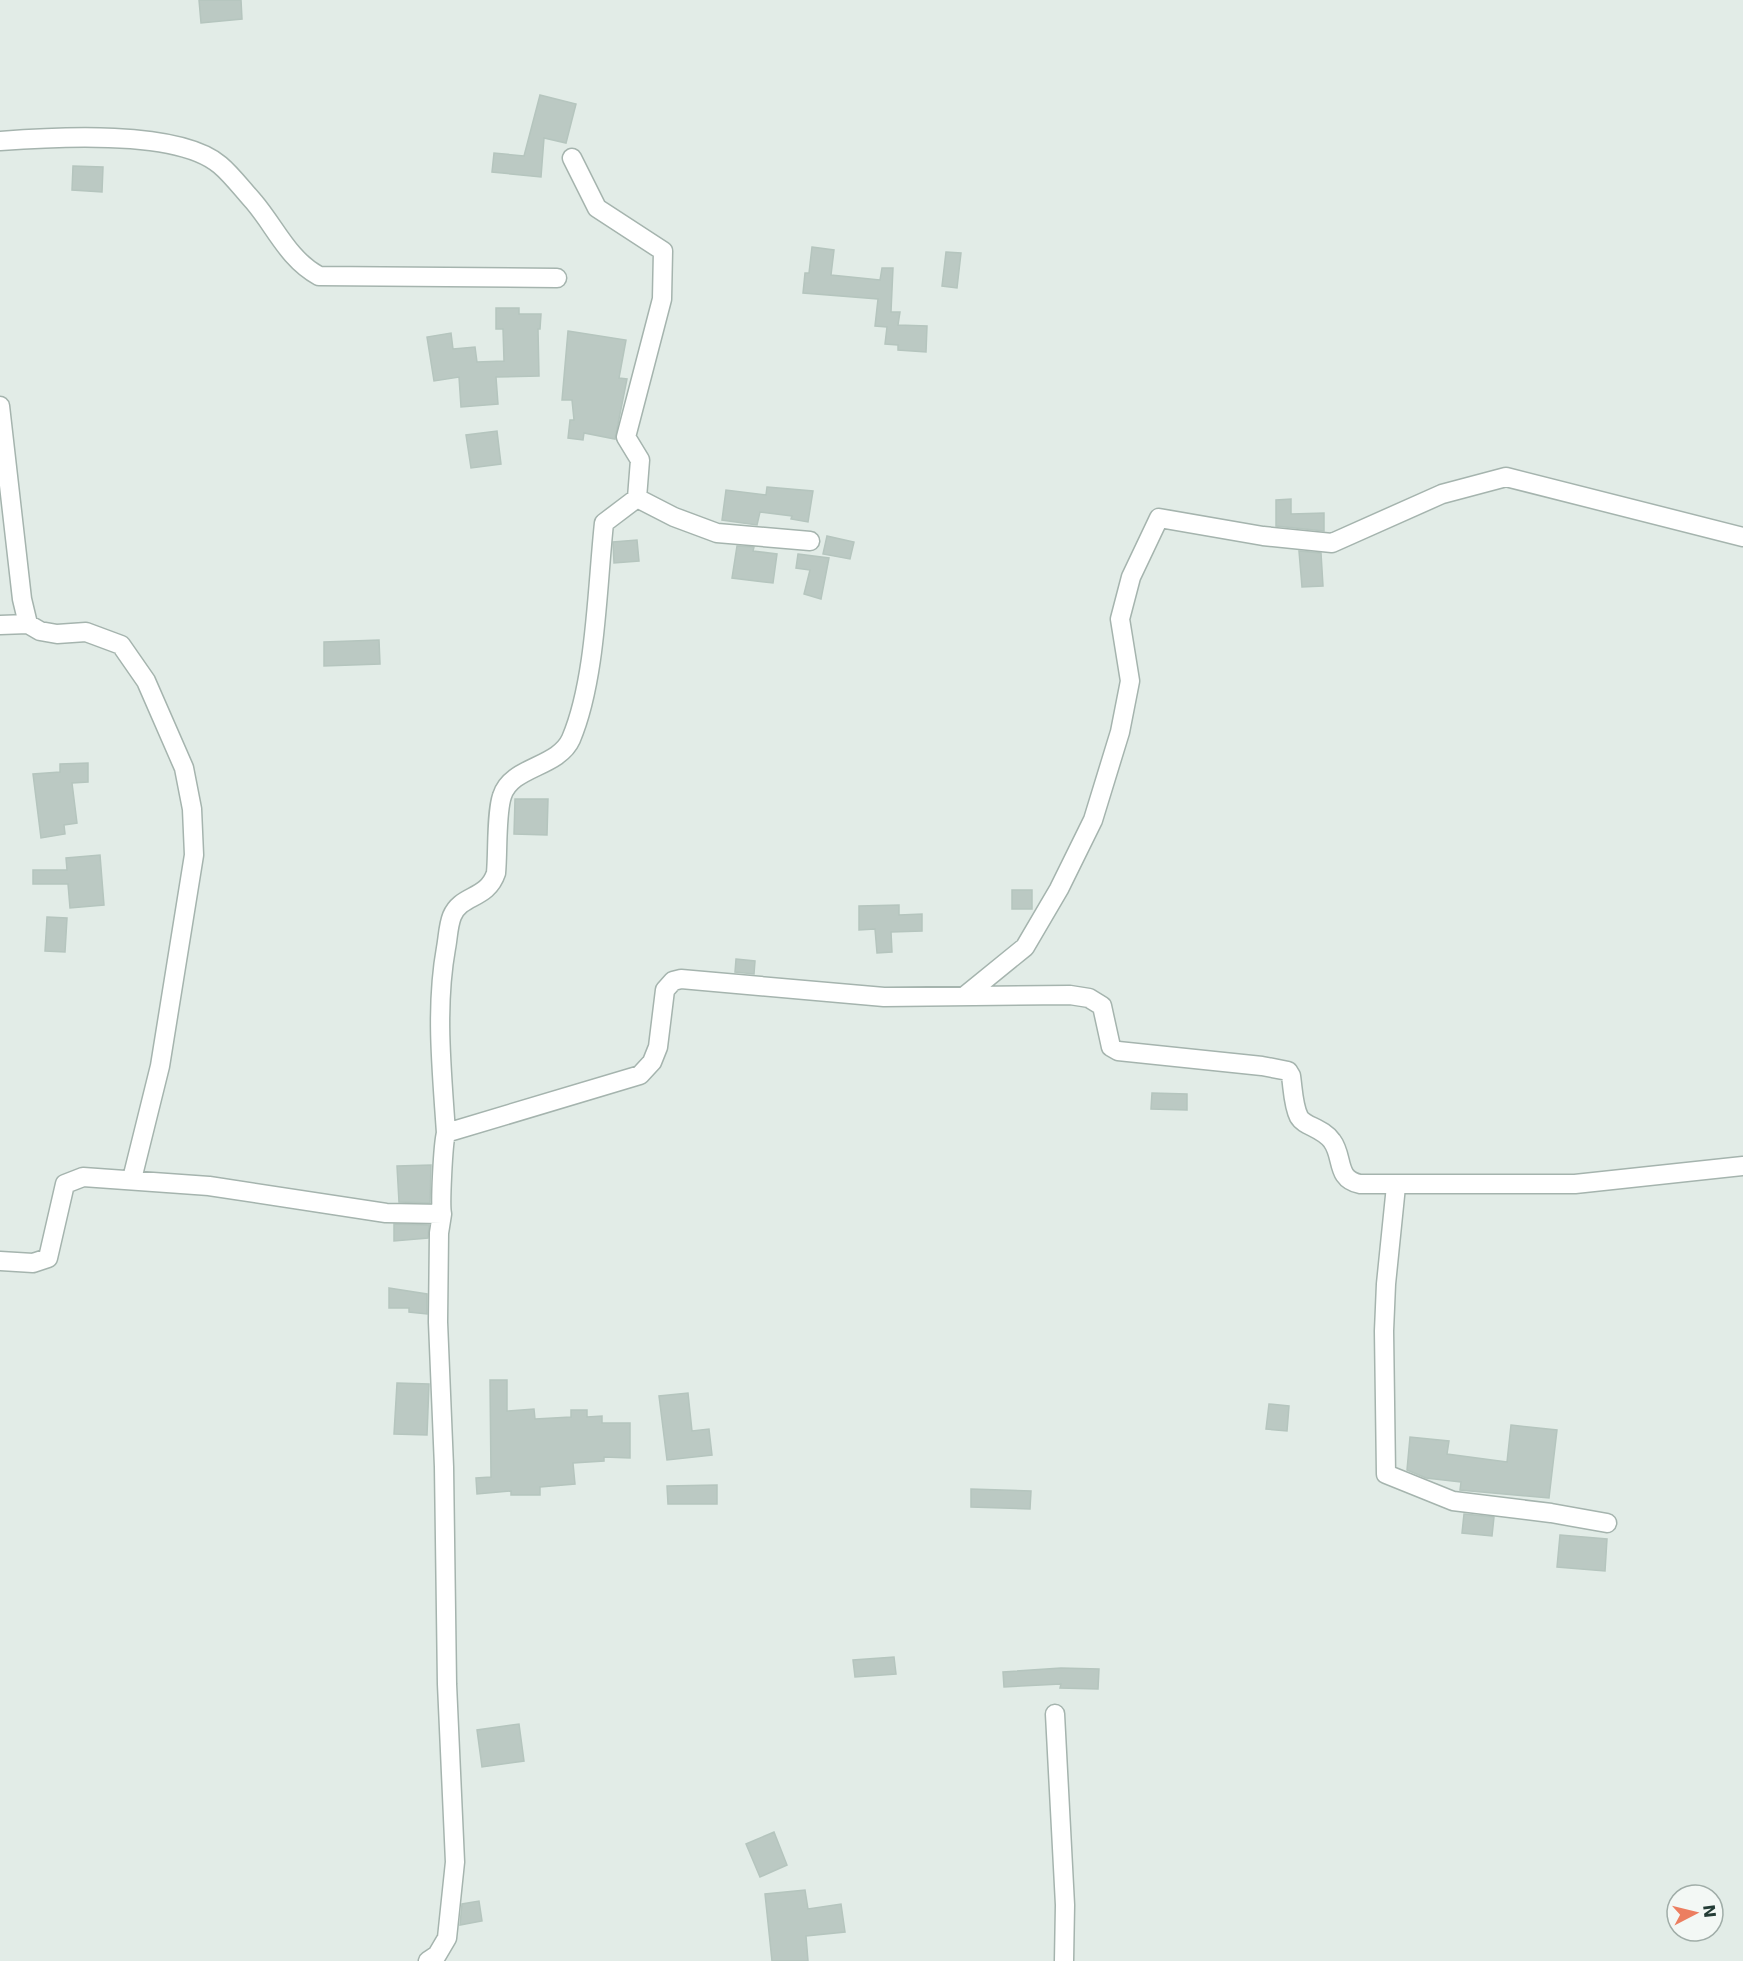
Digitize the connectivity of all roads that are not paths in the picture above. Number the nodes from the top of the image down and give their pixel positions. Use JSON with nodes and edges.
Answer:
{"nodes":[{"id":1,"x":0,"y":141,"type":"edge"},
{"id":2,"x":572,"y":158,"type":"dead end"},
{"id":3,"x":557,"y":278,"type":"dead end"},
{"id":4,"x":0,"y":406,"type":"edge"},
{"id":5,"x":637,"y":498,"type":"junction"},
{"id":6,"x":1743,"y":537,"type":"edge"},
{"id":7,"x":810,"y":541,"type":"dead end"},
{"id":8,"x":28,"y":624,"type":"junction"},
{"id":9,"x":0,"y":625,"type":"edge"},
{"id":10,"x":966,"y":995,"type":"junction"},
{"id":11,"x":446,"y":1133,"type":"junction"},
{"id":12,"x":1743,"y":1166,"type":"edge"},
{"id":13,"x":132,"y":1179,"type":"junction"},
{"id":14,"x":1396,"y":1186,"type":"junction"},
{"id":15,"x":442,"y":1214,"type":"junction"},
{"id":16,"x":0,"y":1261,"type":"edge"},
{"id":17,"x":1607,"y":1523,"type":"dead end"},
{"id":18,"x":1055,"y":1714,"type":"dead end"},
{"id":19,"x":428,"y":1961,"type":"edge"},
{"id":20,"x":1064,"y":1961,"type":"edge"}],
"edges":[{"from":1,"to":3,"type":"street"},
{"from":2,"to":5,"type":"street"},
{"from":4,"to":8,"type":"street"},
{"from":5,"to":7,"type":"street"},
{"from":5,"to":11,"type":"street"},
{"from":6,"to":10,"type":"street"},
{"from":8,"to":9,"type":"street"},
{"from":8,"to":13,"type":"street"},
{"from":10,"to":11,"type":"street"},
{"from":10,"to":14,"type":"street"},
{"from":11,"to":15,"type":"street"},
{"from":12,"to":14,"type":"street"},
{"from":13,"to":15,"type":"street"},
{"from":13,"to":16,"type":"street"},
{"from":14,"to":17,"type":"street"},
{"from":15,"to":19,"type":"street"},
{"from":18,"to":20,"type":"street"}]}
